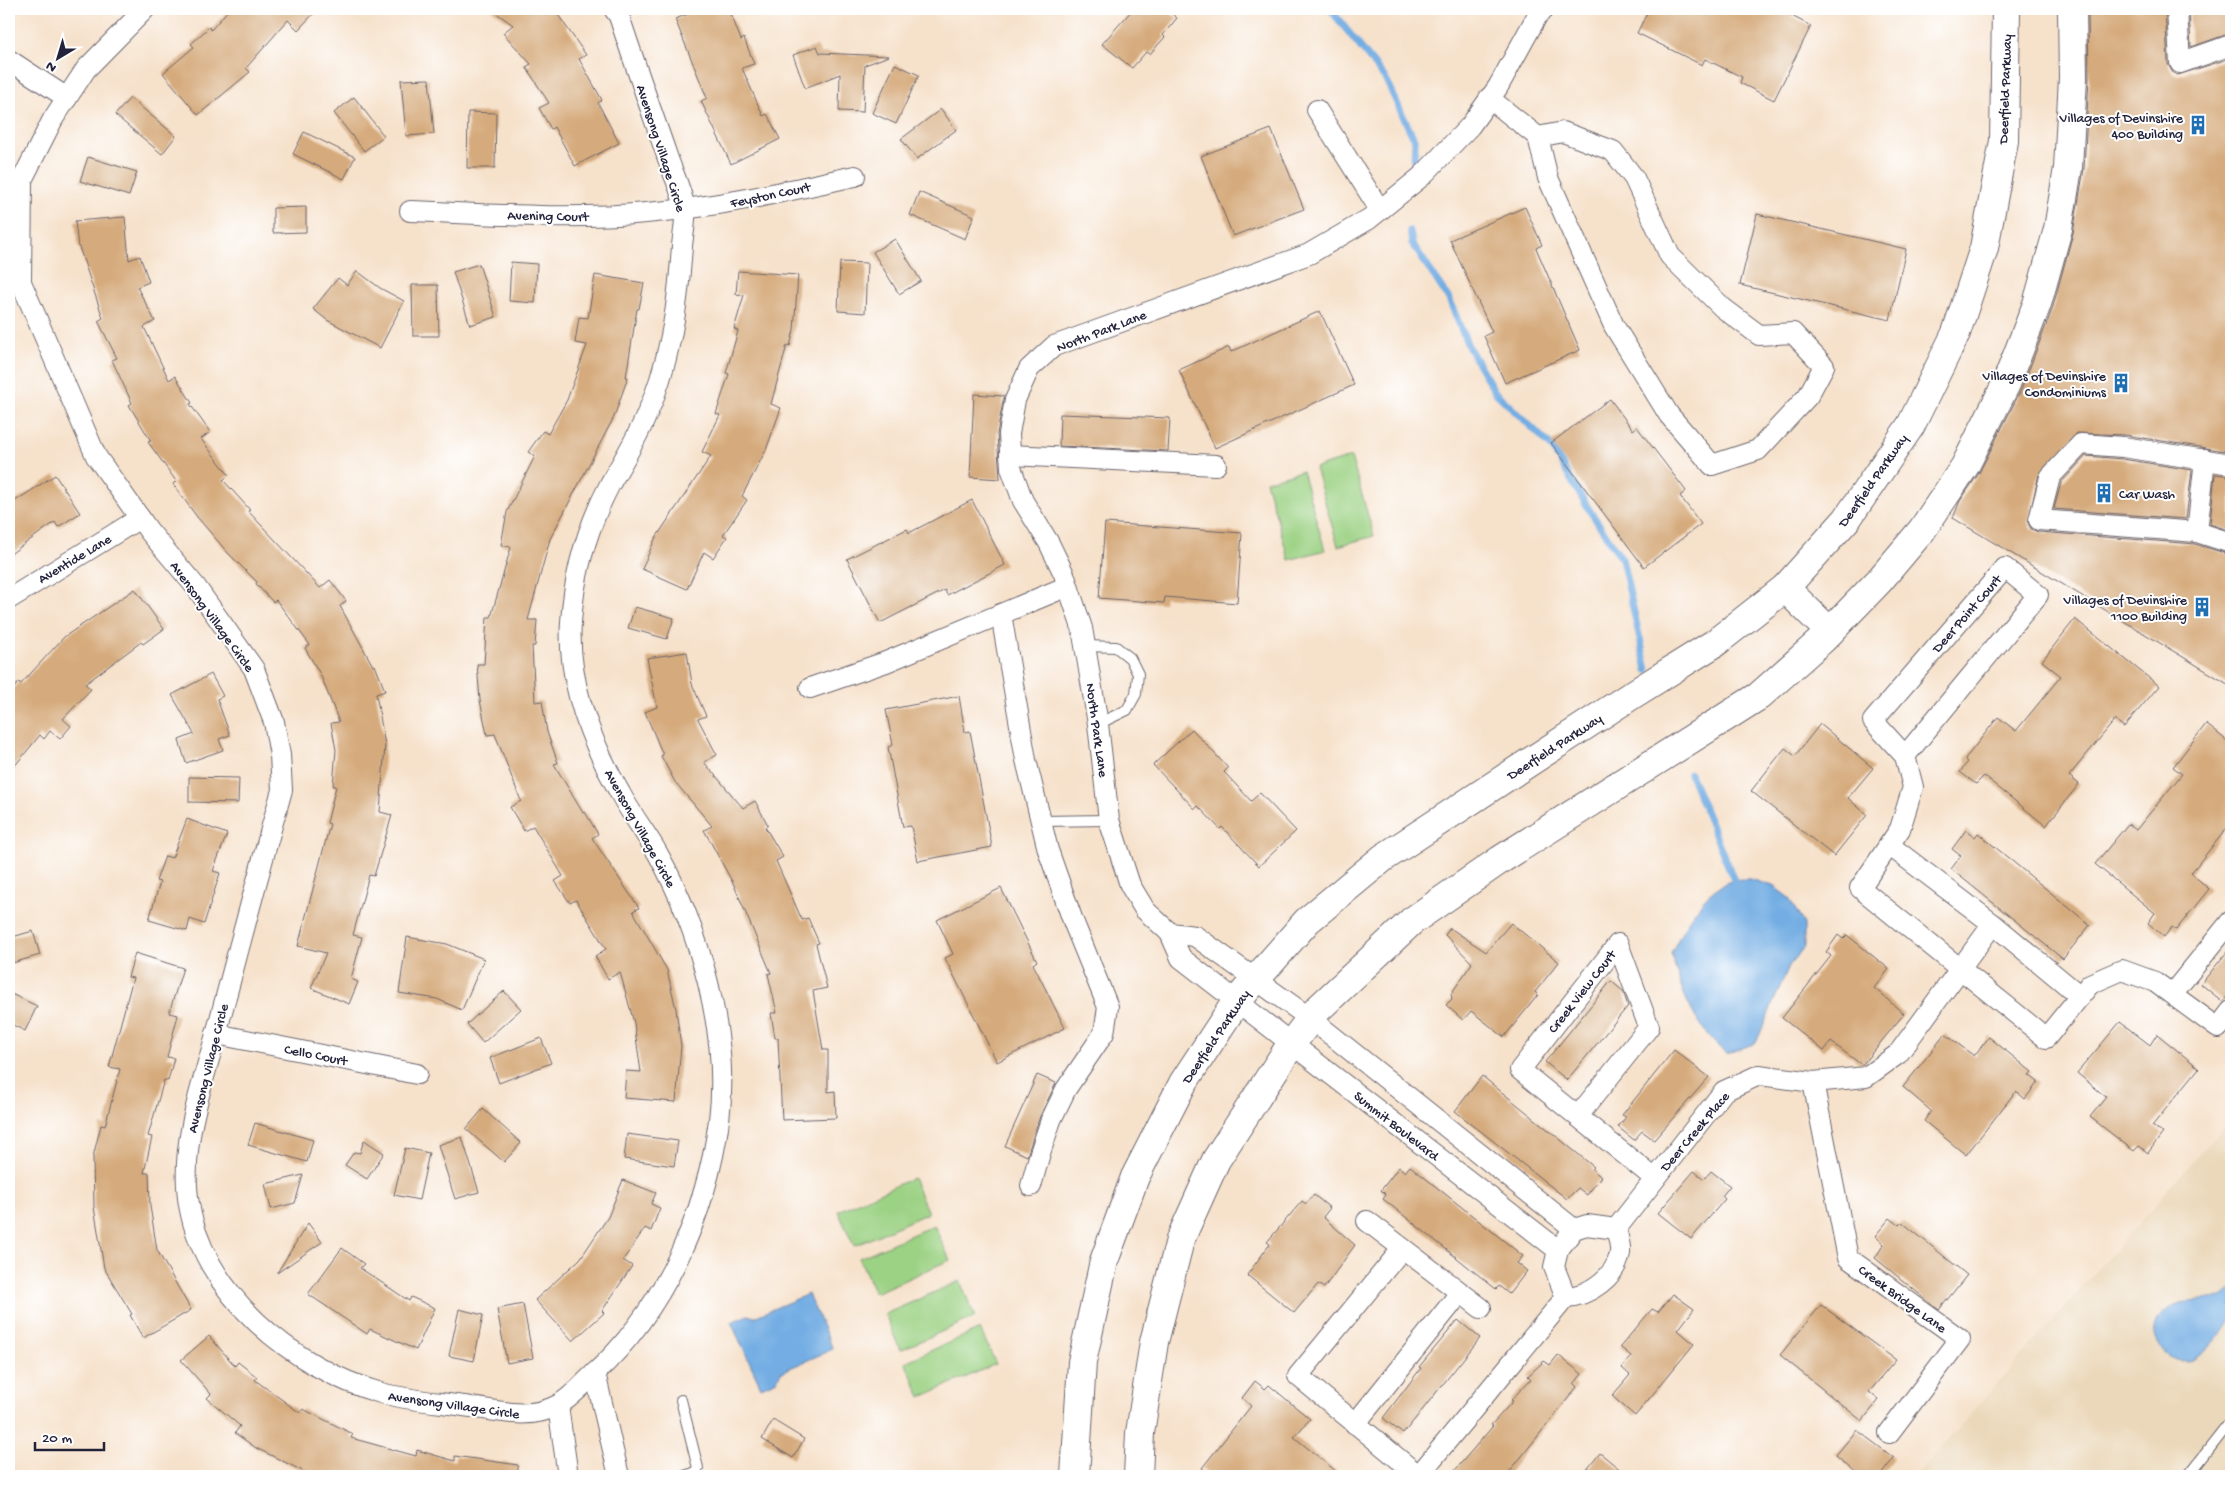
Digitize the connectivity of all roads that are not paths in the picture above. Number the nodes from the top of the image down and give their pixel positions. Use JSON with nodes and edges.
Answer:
{"nodes":[{"id":1,"x":145,"y":9,"type":"edge"},
{"id":2,"x":614,"y":9,"type":"edge"},
{"id":3,"x":1544,"y":9,"type":"edge"},
{"id":4,"x":2006,"y":9,"type":"edge"},
{"id":5,"x":2072,"y":9,"type":"edge"},
{"id":6,"x":2177,"y":9,"type":"edge"},
{"id":7,"x":2231,"y":45,"type":"edge"},
{"id":8,"x":9,"y":60,"type":"edge"},
{"id":9,"x":67,"y":98,"type":"junction"},
{"id":10,"x":1490,"y":98,"type":"junction"},
{"id":11,"x":1317,"y":110,"type":"dead end"},
{"id":12,"x":1538,"y":138,"type":"junction"},
{"id":13,"x":855,"y":176,"type":"dead end"},
{"id":14,"x":685,"y":210,"type":"junction"},
{"id":15,"x":1380,"y":210,"type":"junction"},
{"id":16,"x":410,"y":211,"type":"dead end"},
{"id":17,"x":15,"y":284,"type":"edge"},
{"id":18,"x":1010,"y":455,"type":"junction"},
{"id":19,"x":2205,"y":459,"type":"junction"},
{"id":20,"x":2231,"y":464,"type":"edge"},
{"id":21,"x":1216,"y":465,"type":"dead end"},
{"id":22,"x":140,"y":518,"type":"junction"},
{"id":23,"x":2197,"y":532,"type":"junction"},
{"id":24,"x":2231,"y":543,"type":"edge"},
{"id":25,"x":1068,"y":586,"type":"junction"},
{"id":26,"x":1785,"y":588,"type":"junction"},
{"id":27,"x":9,"y":599,"type":"edge"},
{"id":28,"x":1001,"y":614,"type":"junction"},
{"id":29,"x":1830,"y":632,"type":"junction"},
{"id":30,"x":1086,"y":646,"type":"junction"},
{"id":31,"x":810,"y":688,"type":"dead end"},
{"id":32,"x":1098,"y":724,"type":"junction"},
{"id":33,"x":1905,"y":756,"type":"junction"},
{"id":34,"x":1109,"y":820,"type":"junction"},
{"id":35,"x":1041,"y":821,"type":"junction"},
{"id":36,"x":1889,"y":845,"type":"junction"},
{"id":37,"x":2231,"y":921,"type":"edge"},
{"id":38,"x":1993,"y":924,"type":"junction"},
{"id":39,"x":1170,"y":933,"type":"junction"},
{"id":40,"x":1960,"y":969,"type":"junction"},
{"id":41,"x":1255,"y":978,"type":"junction"},
{"id":42,"x":2172,"y":994,"type":"junction"},
{"id":43,"x":2080,"y":996,"type":"junction"},
{"id":44,"x":1236,"y":1002,"type":"junction"},
{"id":45,"x":2231,"y":1011,"type":"edge"},
{"id":46,"x":1311,"y":1019,"type":"junction"},
{"id":47,"x":216,"y":1034,"type":"junction"},
{"id":48,"x":1292,"y":1043,"type":"junction"},
{"id":49,"x":417,"y":1074,"type":"dead end"},
{"id":50,"x":1814,"y":1082,"type":"junction"},
{"id":51,"x":1578,"y":1116,"type":"junction"},
{"id":52,"x":1654,"y":1178,"type":"junction"},
{"id":53,"x":1031,"y":1186,"type":"dead end"},
{"id":54,"x":1367,"y":1221,"type":"dead end"},
{"id":55,"x":1616,"y":1229,"type":"junction"},
{"id":56,"x":1574,"y":1230,"type":"junction"},
{"id":57,"x":1402,"y":1249,"type":"junction"},
{"id":58,"x":1558,"y":1250,"type":"junction"},
{"id":59,"x":1460,"y":1293,"type":"junction"},
{"id":60,"x":1566,"y":1297,"type":"junction"},
{"id":61,"x":1481,"y":1308,"type":"dead end"},
{"id":62,"x":595,"y":1373,"type":"junction"},
{"id":63,"x":681,"y":1400,"type":"dead end"},
{"id":64,"x":558,"y":1406,"type":"junction"},
{"id":65,"x":2231,"y":1421,"type":"edge"},
{"id":66,"x":1356,"y":1424,"type":"junction"},
{"id":67,"x":1889,"y":1433,"type":"dead end"},
{"id":68,"x":568,"y":1476,"type":"edge"},
{"id":69,"x":619,"y":1476,"type":"edge"},
{"id":70,"x":684,"y":1476,"type":"edge"},
{"id":71,"x":1076,"y":1476,"type":"edge"},
{"id":72,"x":1138,"y":1476,"type":"edge"},
{"id":73,"x":1418,"y":1476,"type":"edge"},
{"id":74,"x":2188,"y":1476,"type":"edge"}],
"edges":[{"from":1,"to":9,"type":"street","name":"Avensong Village Circle"},
{"from":2,"to":14,"type":"street","name":"Avensong Village Circle"},
{"from":3,"to":10,"type":"street","name":"North Park Lane"},
{"from":4,"to":26,"type":"main road","name":"Deerfield Parkway"},
{"from":5,"to":29,"type":"main road"},
{"from":6,"to":7,"type":"street"},
{"from":8,"to":9,"type":"street"},
{"from":9,"to":17,"type":"street","name":"Avensong Village Circle"},
{"from":10,"to":12,"type":"street"},
{"from":10,"to":15,"type":"street","name":"North Park Lane"},
{"from":11,"to":15,"type":"street"},
{"from":12,"to":12,"type":"street"},
{"from":13,"to":14,"type":"street","name":"Feyston Court"},
{"from":14,"to":16,"type":"street","name":"Avening Court"},
{"from":14,"to":62,"type":"street","name":"Avensong Village Circle"},
{"from":15,"to":18,"type":"street","name":"North Park Lane"},
{"from":17,"to":22,"type":"street","name":"Avensong Village Circle"},
{"from":18,"to":21,"type":"street"},
{"from":18,"to":25,"type":"street","name":"North Park Lane"},
{"from":19,"to":20,"type":"street"},
{"from":19,"to":23,"type":"street"},
{"from":19,"to":23,"type":"street"},
{"from":22,"to":27,"type":"street","name":"Aventide Lane"},
{"from":22,"to":47,"type":"street","name":"Avensong Village Circle"},
{"from":23,"to":24,"type":"street"},
{"from":25,"to":28,"type":"street"},
{"from":25,"to":30,"type":"street","name":"North Park Lane"},
{"from":26,"to":29,"type":"main road"},
{"from":26,"to":41,"type":"main road","name":"Deerfield Parkway"},
{"from":28,"to":31,"type":"street"},
{"from":28,"to":35,"type":"street"},
{"from":29,"to":46,"type":"main road"},
{"from":30,"to":32,"type":"street","name":"North Park Lane"},
{"from":30,"to":32,"type":"lane"},
{"from":32,"to":34,"type":"street","name":"North Park Lane"},
{"from":33,"to":33,"type":"street","name":"Deer Point Court"},
{"from":33,"to":36,"type":"street","name":"Deer Point Court"},
{"from":34,"to":35,"type":"lane"},
{"from":34,"to":39,"type":"street","name":"North Park Lane"},
{"from":35,"to":53,"type":"street"},
{"from":36,"to":38,"type":"street"},
{"from":36,"to":40,"type":"street","name":"Deer Point Court"},
{"from":37,"to":42,"type":"street"},
{"from":38,"to":40,"type":"street","name":"Deer Creek Place"},
{"from":38,"to":43,"type":"street"},
{"from":39,"to":41,"type":"street"},
{"from":39,"to":44,"type":"street","name":"North Park Lane"},
{"from":40,"to":43,"type":"street","name":"Deer Point Court"},
{"from":40,"to":50,"type":"street","name":"Deer Creek Place"},
{"from":41,"to":44,"type":"main road","name":"Deerfield Parkway"},
{"from":41,"to":46,"type":"street","name":"Summit Boulevard"},
{"from":42,"to":43,"type":"street","name":"Deer Point Court"},
{"from":42,"to":45,"type":"street","name":"Deer Point Court"},
{"from":44,"to":48,"type":"street","name":"Summit Boulevard"},
{"from":44,"to":71,"type":"main road","name":"Deerfield Parkway"},
{"from":46,"to":48,"type":"main road"},
{"from":46,"to":56,"type":"street","name":"Summit Boulevard"},
{"from":47,"to":49,"type":"street","name":"Cello Court"},
{"from":47,"to":64,"type":"street","name":"Avensong Village Circle"},
{"from":48,"to":58,"type":"street","name":"Summit Boulevard"},
{"from":48,"to":72,"type":"main road"},
{"from":50,"to":52,"type":"street","name":"Deer Creek Place"},
{"from":50,"to":67,"type":"street","name":"Creek Bridge Lane"},
{"from":51,"to":51,"type":"street","name":"Creek View Court"},
{"from":51,"to":52,"type":"street","name":"Creek View Court"},
{"from":52,"to":55,"type":"street","name":"Deer Creek Place"},
{"from":54,"to":57,"type":"street"},
{"from":55,"to":56,"type":"street"},
{"from":55,"to":60,"type":"street"},
{"from":56,"to":58,"type":"street"},
{"from":57,"to":59,"type":"street"},
{"from":57,"to":66,"type":"street"},
{"from":58,"to":60,"type":"street"},
{"from":59,"to":61,"type":"street"},
{"from":59,"to":66,"type":"street"},
{"from":60,"to":73,"type":"street"},
{"from":62,"to":64,"type":"street","name":"Avensong Village Circle"},
{"from":62,"to":69,"type":"street"},
{"from":63,"to":70,"type":"lane"},
{"from":64,"to":68,"type":"street"},
{"from":65,"to":74,"type":"lane"},
{"from":66,"to":73,"type":"street"}]}
